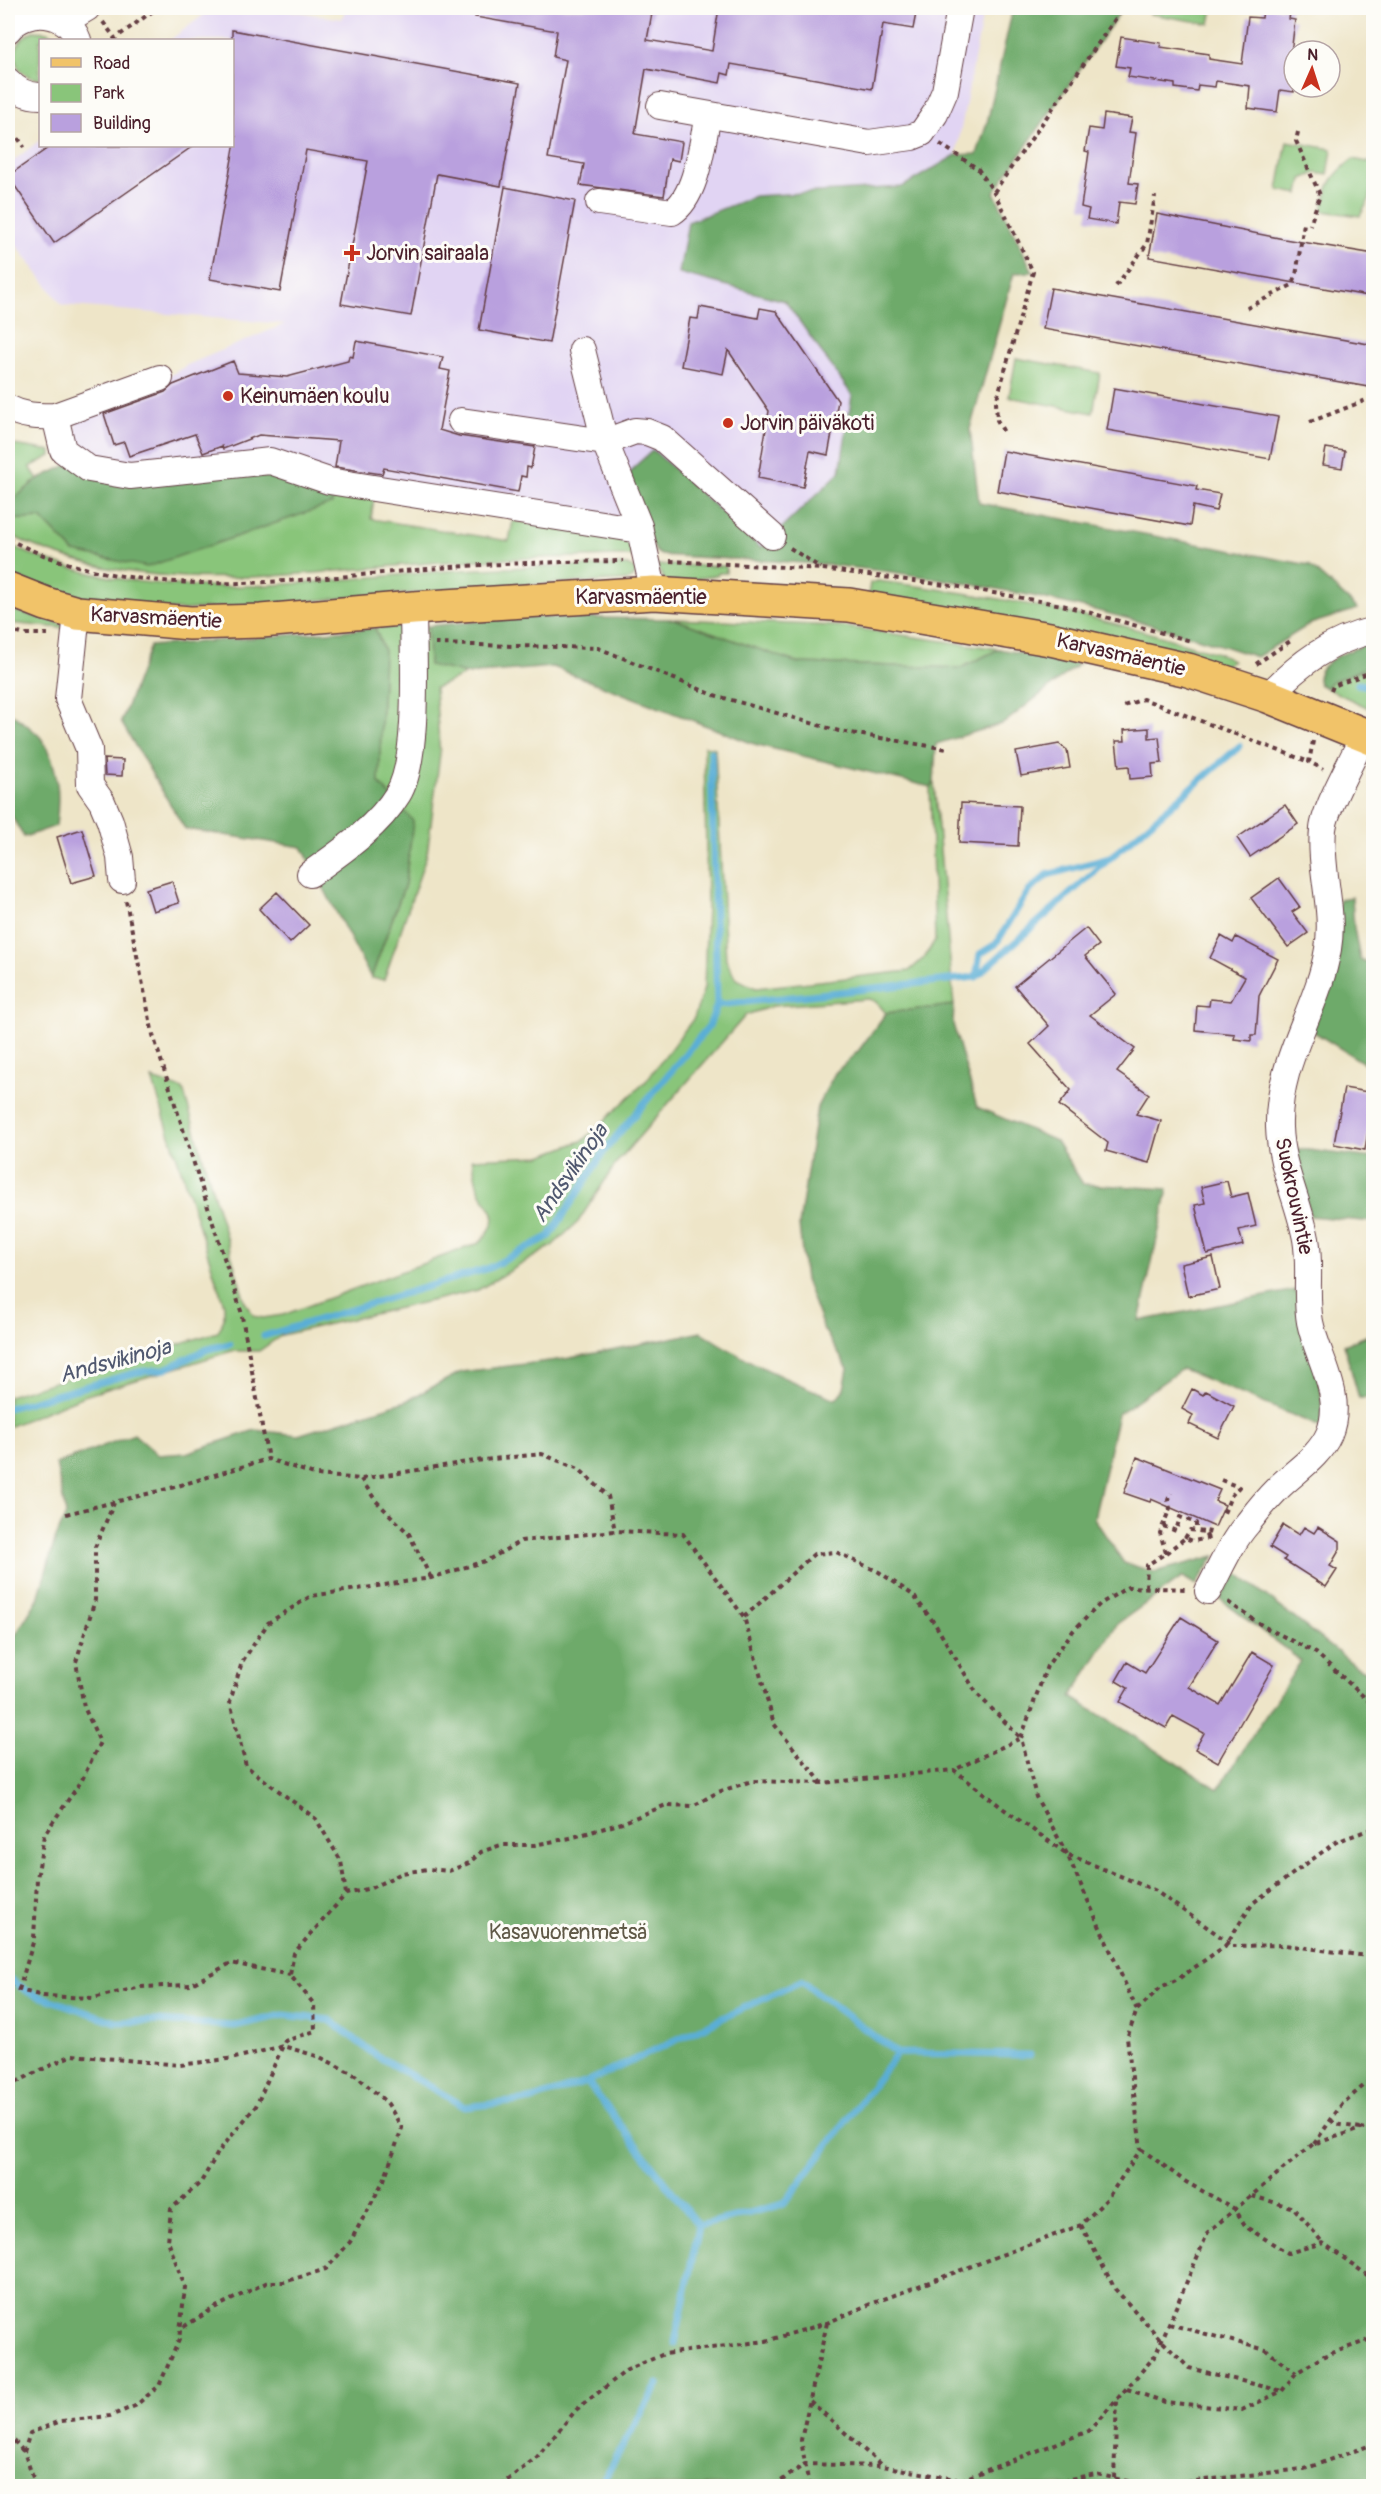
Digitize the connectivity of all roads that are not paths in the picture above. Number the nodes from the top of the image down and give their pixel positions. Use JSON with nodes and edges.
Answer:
{"nodes":[{"id":1,"x":87,"y":8,"type":"edge"},
{"id":2,"x":960,"y":8,"type":"edge"},
{"id":3,"x":59,"y":19,"type":"junction"},
{"id":4,"x":8,"y":30,"type":"edge"},
{"id":5,"x":77,"y":39,"type":"edge"},
{"id":6,"x":660,"y":106,"type":"dead end"},
{"id":7,"x":708,"y":115,"type":"junction"},
{"id":8,"x":599,"y":202,"type":"dead end"},
{"id":9,"x":582,"y":350,"type":"dead end"},
{"id":10,"x":159,"y":378,"type":"dead end"},
{"id":11,"x":8,"y":408,"type":"edge"},
{"id":12,"x":55,"y":416,"type":"junction"},
{"id":13,"x":461,"y":421,"type":"dead end"},
{"id":14,"x":604,"y":442,"type":"junction"},
{"id":15,"x":640,"y":530,"type":"junction"},
{"id":16,"x":772,"y":536,"type":"road end"},
{"id":17,"x":8,"y":589,"type":"edge"},
{"id":18,"x":654,"y":593,"type":"junction"},
{"id":19,"x":413,"y":608,"type":"junction"},
{"id":20,"x":75,"y":624,"type":"junction"},
{"id":21,"x":1374,"y":630,"type":"edge"},
{"id":22,"x":1268,"y":696,"type":"junction"},
{"id":23,"x":1369,"y":737,"type":"edge"},
{"id":24,"x":310,"y":874,"type":"dead end"},
{"id":25,"x":122,"y":880,"type":"road end"},
{"id":26,"x":1208,"y":1591,"type":"road end"}],
"edges":[{"from":1,"to":3,"type":"street"},
{"from":2,"to":7,"type":"street"},
{"from":3,"to":4,"type":"street"},
{"from":3,"to":5,"type":"street"},
{"from":6,"to":7,"type":"street"},
{"from":7,"to":8,"type":"street"},
{"from":9,"to":14,"type":"street"},
{"from":10,"to":12,"type":"street"},
{"from":11,"to":12,"type":"street"},
{"from":12,"to":15,"type":"street"},
{"from":13,"to":14,"type":"street"},
{"from":14,"to":15,"type":"street"},
{"from":14,"to":16,"type":"street"},
{"from":15,"to":18,"type":"street"},
{"from":17,"to":20,"type":"main road","name":"Karvasmäentie"},
{"from":18,"to":19,"type":"main road","name":"Karvasmäentie"},
{"from":18,"to":22,"type":"main road","name":"Karvasmäentie"},
{"from":19,"to":20,"type":"main road","name":"Karvasmäentie"},
{"from":19,"to":24,"type":"street"},
{"from":20,"to":25,"type":"street"},
{"from":21,"to":22,"type":"street"},
{"from":22,"to":23,"type":"main road","name":"Karvasmäentie"},
{"from":23,"to":26,"type":"street","name":"Suokrouvintie"}]}
